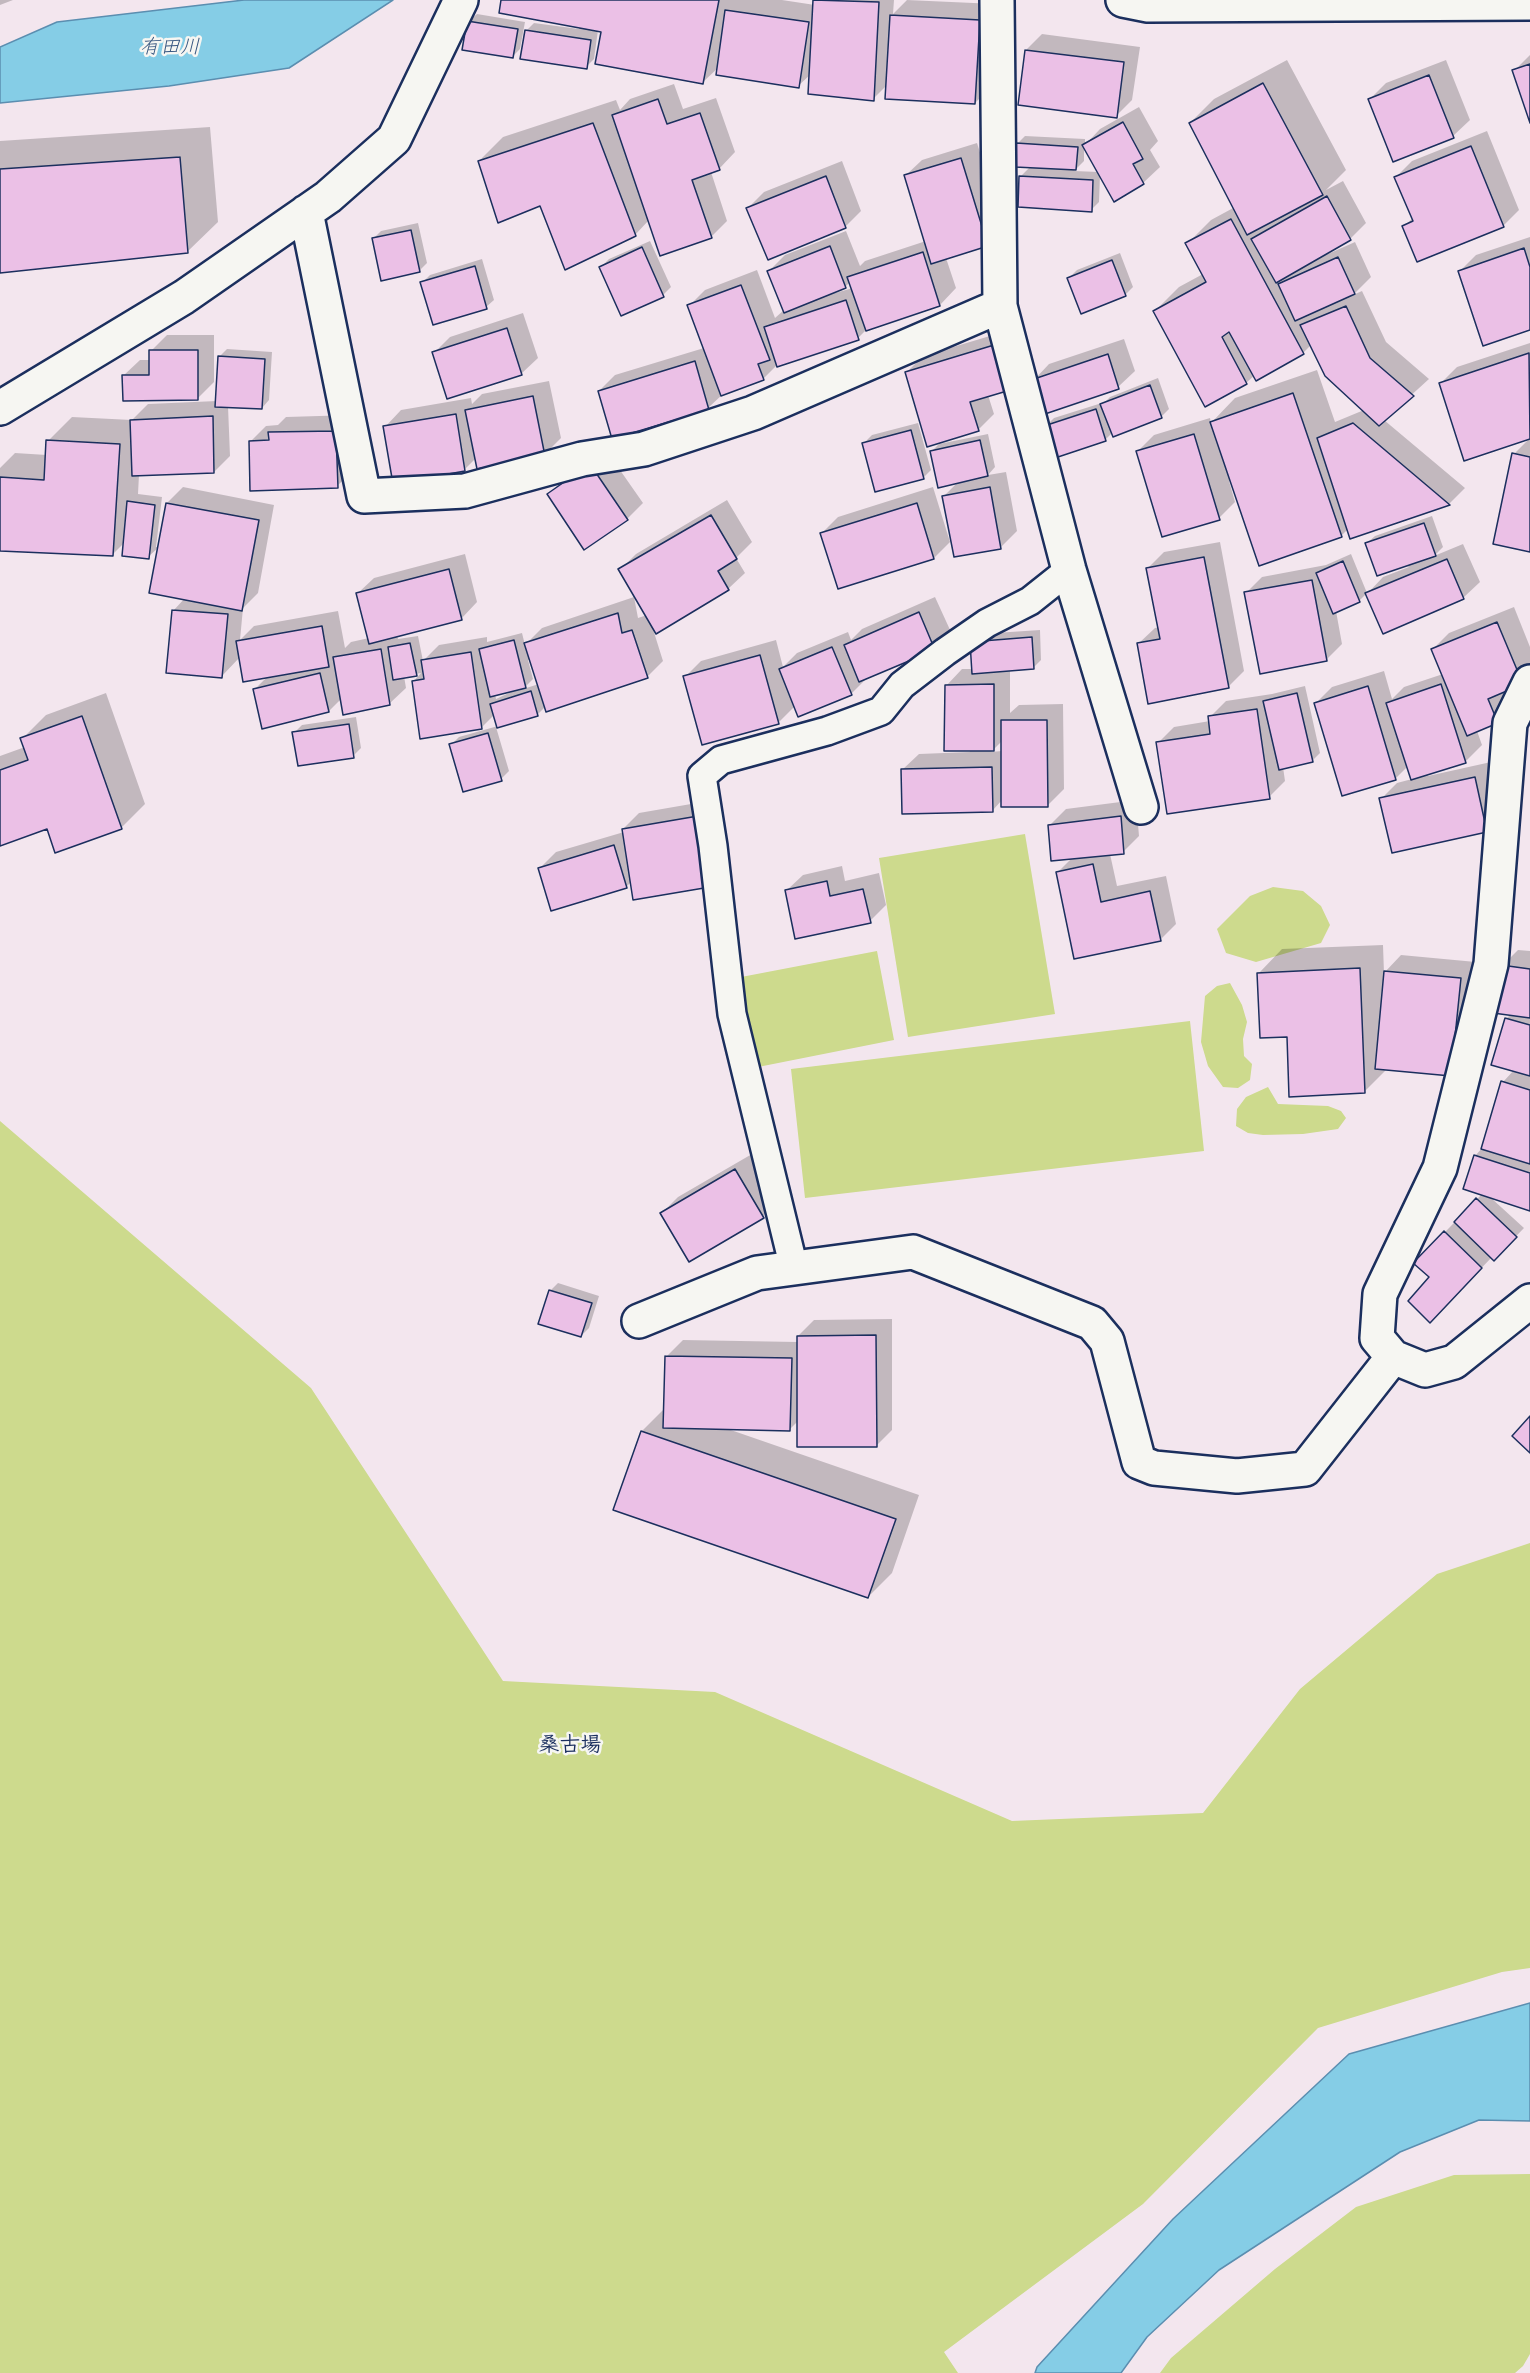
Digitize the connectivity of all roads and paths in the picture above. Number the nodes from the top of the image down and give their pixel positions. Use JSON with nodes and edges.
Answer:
{"nodes":[{"id":1,"x":461,"y":0,"type":"edge"},
{"id":2,"x":997,"y":0,"type":"edge"},
{"id":3,"x":1123,"y":0,"type":"edge"},
{"id":4,"x":1530,"y":3,"type":"edge"},
{"id":5,"x":306,"y":212,"type":"junction"},
{"id":6,"x":1000,"y":306,"type":"junction"},
{"id":7,"x":0,"y":408,"type":"edge"},
{"id":8,"x":1069,"y":570,"type":"junction"},
{"id":9,"x":1530,"y":682,"type":"edge"},
{"id":10,"x":1141,"y":807,"type":"dead end"},
{"id":11,"x":794,"y":1268,"type":"junction"},
{"id":12,"x":1530,"y":1300,"type":"edge"},
{"id":13,"x":639,"y":1321,"type":"dead end"},
{"id":14,"x":1393,"y":1357,"type":"junction"}],
"edges":[{"from":1,"to":5,"type":"street"},
{"from":2,"to":6,"type":"street"},
{"from":3,"to":4,"type":"street"},
{"from":5,"to":6,"type":"street"},
{"from":5,"to":7,"type":"street"},
{"from":6,"to":8,"type":"street"},
{"from":8,"to":10,"type":"street"},
{"from":8,"to":11,"type":"lane"},
{"from":9,"to":14,"type":"street"},
{"from":11,"to":13,"type":"street"},
{"from":11,"to":14,"type":"street"},
{"from":12,"to":14,"type":"street"}]}
